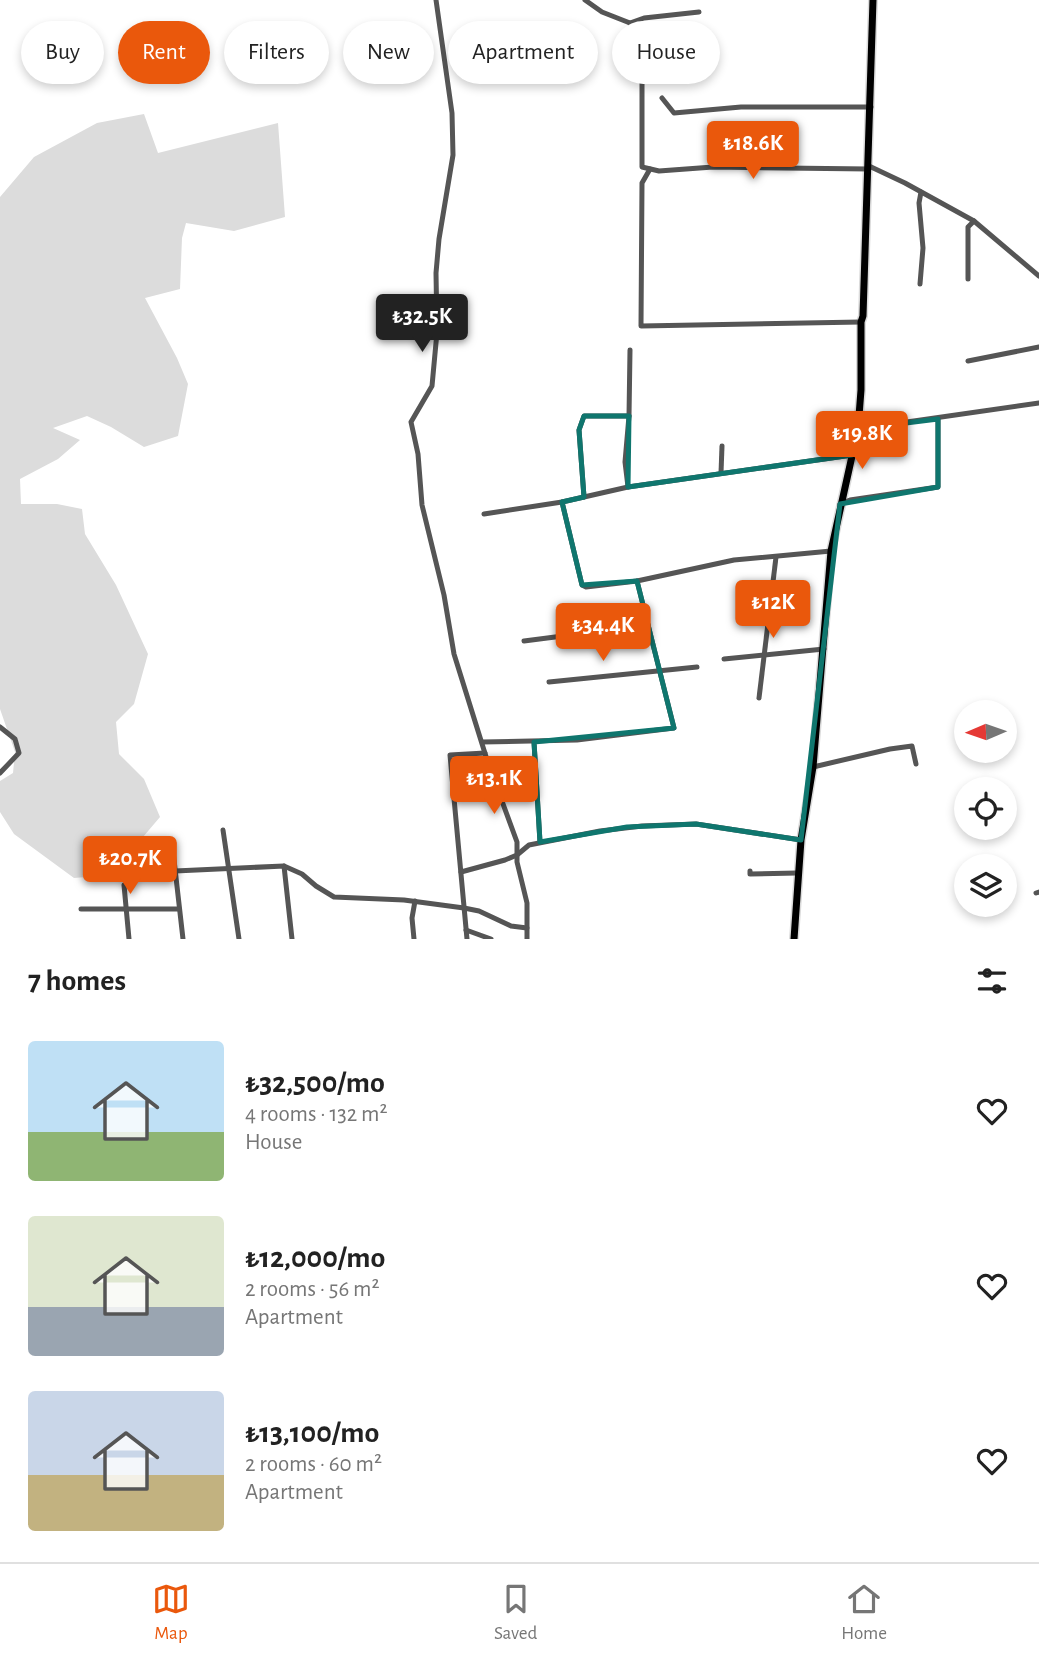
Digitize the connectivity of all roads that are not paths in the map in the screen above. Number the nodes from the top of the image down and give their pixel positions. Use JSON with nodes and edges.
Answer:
{"nodes":[{"id":1,"x":436,"y":0,"type":"edge"},
{"id":2,"x":585,"y":0,"type":"edge"},
{"id":3,"x":873,"y":0,"type":"edge"},
{"id":4,"x":699,"y":12,"type":"dead end"},
{"id":5,"x":625,"y":21,"type":"edge"},
{"id":6,"x":636,"y":21,"type":"edge"},
{"id":7,"x":642,"y":84,"type":"edge"},
{"id":8,"x":663,"y":98,"type":"dead end"},
{"id":9,"x":871,"y":107,"type":"junction"},
{"id":10,"x":869,"y":168,"type":"junction"},
{"id":11,"x":650,"y":169,"type":"junction"},
{"id":12,"x":921,"y":192,"type":"junction"},
{"id":13,"x":974,"y":221,"type":"junction"},
{"id":14,"x":1039,"y":276,"type":"edge"},
{"id":15,"x":968,"y":279,"type":"dead end"},
{"id":16,"x":920,"y":284,"type":"dead end"},
{"id":17,"x":861,"y":322,"type":"junction"},
{"id":18,"x":1039,"y":347,"type":"edge"},
{"id":19,"x":630,"y":350,"type":"dead end"},
{"id":20,"x":968,"y":360,"type":"dead end"},
{"id":21,"x":1039,"y":403,"type":"edge"},
{"id":22,"x":629,"y":416,"type":"junction"},
{"id":23,"x":938,"y":419,"type":"junction"},
{"id":24,"x":858,"y":429,"type":"junction"},
{"id":25,"x":722,"y":446,"type":"dead end"},
{"id":26,"x":852,"y":455,"type":"junction"},
{"id":27,"x":721,"y":473,"type":"junction"},
{"id":28,"x":628,"y":486,"type":"junction"},
{"id":29,"x":584,"y":497,"type":"junction"},
{"id":30,"x":562,"y":502,"type":"junction"},
{"id":31,"x":840,"y":504,"type":"junction"},
{"id":32,"x":484,"y":514,"type":"dead end"},
{"id":33,"x":831,"y":551,"type":"junction"},
{"id":34,"x":776,"y":557,"type":"junction"},
{"id":35,"x":637,"y":581,"type":"junction"},
{"id":36,"x":648,"y":625,"type":"junction"},
{"id":37,"x":524,"y":641,"type":"dead end"},
{"id":38,"x":824,"y":649,"type":"junction"},
{"id":39,"x":764,"y":654,"type":"junction"},
{"id":40,"x":724,"y":659,"type":"dead end"},
{"id":41,"x":697,"y":667,"type":"dead end"},
{"id":42,"x":659,"y":671,"type":"junction"},
{"id":43,"x":549,"y":682,"type":"dead end"},
{"id":44,"x":759,"y":698,"type":"dead end"},
{"id":45,"x":0,"y":727,"type":"edge"},
{"id":46,"x":482,"y":742,"type":"junction"},
{"id":47,"x":534,"y":742,"type":"junction"},
{"id":48,"x":485,"y":753,"type":"junction"},
{"id":49,"x":916,"y":764,"type":"dead end"},
{"id":50,"x":813,"y":767,"type":"junction"},
{"id":51,"x":0,"y":773,"type":"edge"},
{"id":52,"x":223,"y":830,"type":"dead end"},
{"id":53,"x":801,"y":840,"type":"junction"},
{"id":54,"x":540,"y":842,"type":"junction"},
{"id":55,"x":173,"y":851,"type":"dead end"},
{"id":56,"x":517,"y":855,"type":"junction"},
{"id":57,"x":284,"y":866,"type":"junction"},
{"id":58,"x":229,"y":869,"type":"junction"},
{"id":59,"x":175,"y":871,"type":"junction"},
{"id":60,"x":750,"y":871,"type":"dead end"},
{"id":61,"x":461,"y":872,"type":"junction"},
{"id":62,"x":797,"y":873,"type":"junction"},
{"id":63,"x":124,"y":885,"type":"dead end"},
{"id":64,"x":415,"y":901,"type":"junction"},
{"id":65,"x":464,"y":908,"type":"junction"},
{"id":66,"x":81,"y":909,"type":"dead end"},
{"id":67,"x":127,"y":909,"type":"junction"},
{"id":68,"x":179,"y":909,"type":"junction"},
{"id":69,"x":527,"y":928,"type":"junction"},
{"id":70,"x":467,"y":930,"type":"junction"},
{"id":71,"x":129,"y":939,"type":"edge"},
{"id":72,"x":183,"y":939,"type":"edge"},
{"id":73,"x":239,"y":939,"type":"edge"},
{"id":74,"x":292,"y":939,"type":"edge"},
{"id":75,"x":414,"y":939,"type":"edge"},
{"id":76,"x":467,"y":939,"type":"edge"},
{"id":77,"x":491,"y":939,"type":"edge"},
{"id":78,"x":527,"y":939,"type":"edge"},
{"id":79,"x":794,"y":939,"type":"edge"}],
"edges":[{"from":1,"to":46,"type":"street"},
{"from":2,"to":5,"type":"street"},
{"from":3,"to":9,"type":"main road"},
{"from":4,"to":6,"type":"street"},
{"from":7,"to":11,"type":"street"},
{"from":8,"to":9,"type":"street"},
{"from":9,"to":10,"type":"main road"},
{"from":10,"to":11,"type":"street"},
{"from":10,"to":12,"type":"street"},
{"from":10,"to":17,"type":"main road"},
{"from":11,"to":17,"type":"street"},
{"from":12,"to":13,"type":"street"},
{"from":12,"to":16,"type":"street"},
{"from":13,"to":14,"type":"street"},
{"from":13,"to":15,"type":"street"},
{"from":17,"to":24,"type":"main road"},
{"from":18,"to":20,"type":"street"},
{"from":19,"to":22,"type":"street"},
{"from":21,"to":23,"type":"street"},
{"from":22,"to":28,"type":"street"},
{"from":22,"to":29,"type":"street"},
{"from":23,"to":24,"type":"street"},
{"from":23,"to":31,"type":"street"},
{"from":24,"to":26,"type":"main road"},
{"from":25,"to":27,"type":"street"},
{"from":26,"to":27,"type":"street"},
{"from":26,"to":31,"type":"main road"},
{"from":27,"to":28,"type":"street"},
{"from":28,"to":29,"type":"street"},
{"from":29,"to":30,"type":"street"},
{"from":30,"to":32,"type":"street"},
{"from":30,"to":35,"type":"street"},
{"from":31,"to":33,"type":"main road"},
{"from":33,"to":34,"type":"street"},
{"from":33,"to":38,"type":"main road"},
{"from":34,"to":35,"type":"street"},
{"from":34,"to":39,"type":"street"},
{"from":35,"to":36,"type":"street"},
{"from":36,"to":37,"type":"street"},
{"from":36,"to":42,"type":"street"},
{"from":38,"to":39,"type":"street"},
{"from":38,"to":50,"type":"main road"},
{"from":39,"to":40,"type":"street"},
{"from":39,"to":44,"type":"street"},
{"from":41,"to":42,"type":"street"},
{"from":42,"to":43,"type":"street"},
{"from":42,"to":47,"type":"street"},
{"from":45,"to":51,"type":"street"},
{"from":46,"to":47,"type":"street"},
{"from":46,"to":48,"type":"street"},
{"from":47,"to":54,"type":"street"},
{"from":48,"to":56,"type":"street"},
{"from":48,"to":61,"type":"street"},
{"from":49,"to":50,"type":"street"},
{"from":50,"to":53,"type":"main road"},
{"from":52,"to":58,"type":"street"},
{"from":53,"to":54,"type":"street"},
{"from":53,"to":62,"type":"main road"},
{"from":54,"to":56,"type":"street"},
{"from":55,"to":59,"type":"street"},
{"from":56,"to":61,"type":"street"},
{"from":56,"to":69,"type":"street"},
{"from":57,"to":58,"type":"street"},
{"from":57,"to":64,"type":"street"},
{"from":57,"to":74,"type":"street"},
{"from":58,"to":59,"type":"street"},
{"from":58,"to":73,"type":"street"},
{"from":59,"to":68,"type":"street"},
{"from":60,"to":62,"type":"street"},
{"from":61,"to":65,"type":"street"},
{"from":62,"to":79,"type":"main road"},
{"from":63,"to":67,"type":"street"},
{"from":64,"to":65,"type":"street"},
{"from":64,"to":75,"type":"street"},
{"from":65,"to":69,"type":"street"},
{"from":65,"to":70,"type":"street"},
{"from":66,"to":67,"type":"street"},
{"from":67,"to":68,"type":"street"},
{"from":67,"to":71,"type":"street"},
{"from":68,"to":72,"type":"street"},
{"from":69,"to":78,"type":"street"},
{"from":70,"to":76,"type":"street"},
{"from":70,"to":77,"type":"street"}]}
